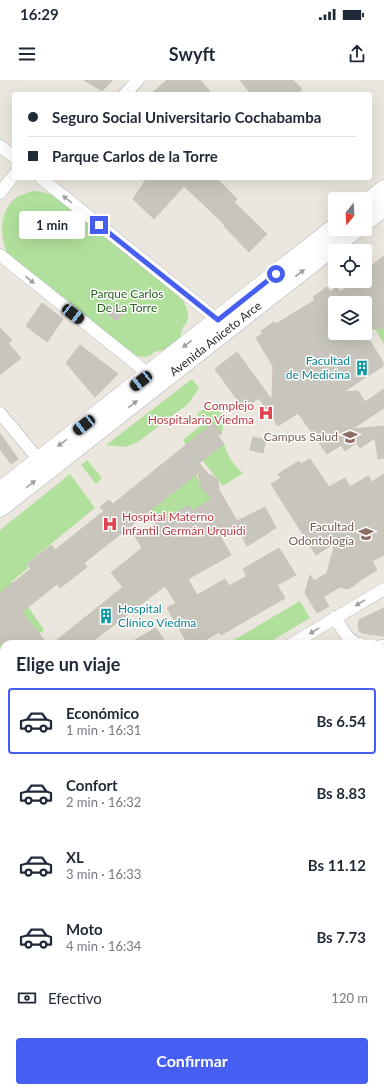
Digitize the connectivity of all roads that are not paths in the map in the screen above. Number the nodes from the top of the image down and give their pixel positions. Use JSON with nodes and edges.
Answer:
{"nodes":[{"id":1,"x":138,"y":80,"type":"edge"},
{"id":2,"x":127,"y":92,"type":"edge"},
{"id":3,"x":0,"y":146,"type":"edge"},
{"id":4,"x":12,"y":155,"type":"edge"},
{"id":5,"x":12,"y":178,"type":"edge"},
{"id":6,"x":43,"y":180,"type":"edge"},
{"id":7,"x":384,"y":188,"type":"edge"},
{"id":8,"x":0,"y":193,"type":"edge"},
{"id":9,"x":372,"y":198,"type":"edge"},
{"id":10,"x":384,"y":207,"type":"edge"},
{"id":11,"x":372,"y":216,"type":"edge"},
{"id":12,"x":328,"y":233,"type":"edge"},
{"id":13,"x":347,"y":236,"type":"edge"},
{"id":14,"x":0,"y":255,"type":"edge"},
{"id":15,"x":218,"y":320,"type":"junction"},
{"id":16,"x":148,"y":375,"type":"junction"},
{"id":17,"x":0,"y":413,"type":"edge"},
{"id":18,"x":39,"y":460,"type":"junction"},
{"id":19,"x":0,"y":491,"type":"edge"},
{"id":20,"x":0,"y":508,"type":"edge"},
{"id":21,"x":384,"y":588,"type":"edge"},
{"id":22,"x":335,"y":617,"type":"junction"},
{"id":23,"x":298,"y":640,"type":"edge"},
{"id":24,"x":352,"y":640,"type":"edge"}],
"edges":[{"from":1,"to":2,"type":"street"},
{"from":3,"to":4,"type":"street"},
{"from":5,"to":8,"type":"street"},
{"from":15,"to":6,"type":"street","one_way":true},
{"from":7,"to":9,"type":"main road"},
{"from":10,"to":11,"type":"main road"},
{"from":12,"to":15,"type":"main road","name":"Avenida Aniceto Arce"},
{"from":20,"to":13,"type":"main road","name":"Avenida Aniceto Arce","one_way":true},
{"from":14,"to":16,"type":"street","one_way":true},
{"from":15,"to":16,"type":"main road","name":"Avenida Aniceto Arce","one_way":true},
{"from":16,"to":18,"type":"main road","name":"Avenida Aniceto Arce","one_way":true},
{"from":17,"to":18,"type":"street"},
{"from":18,"to":19,"type":"main road","name":"Avenida Aniceto Arce"},
{"from":21,"to":22,"type":"street","one_way":true},
{"from":22,"to":23,"type":"street","one_way":true},
{"from":22,"to":24,"type":"street"}]}
